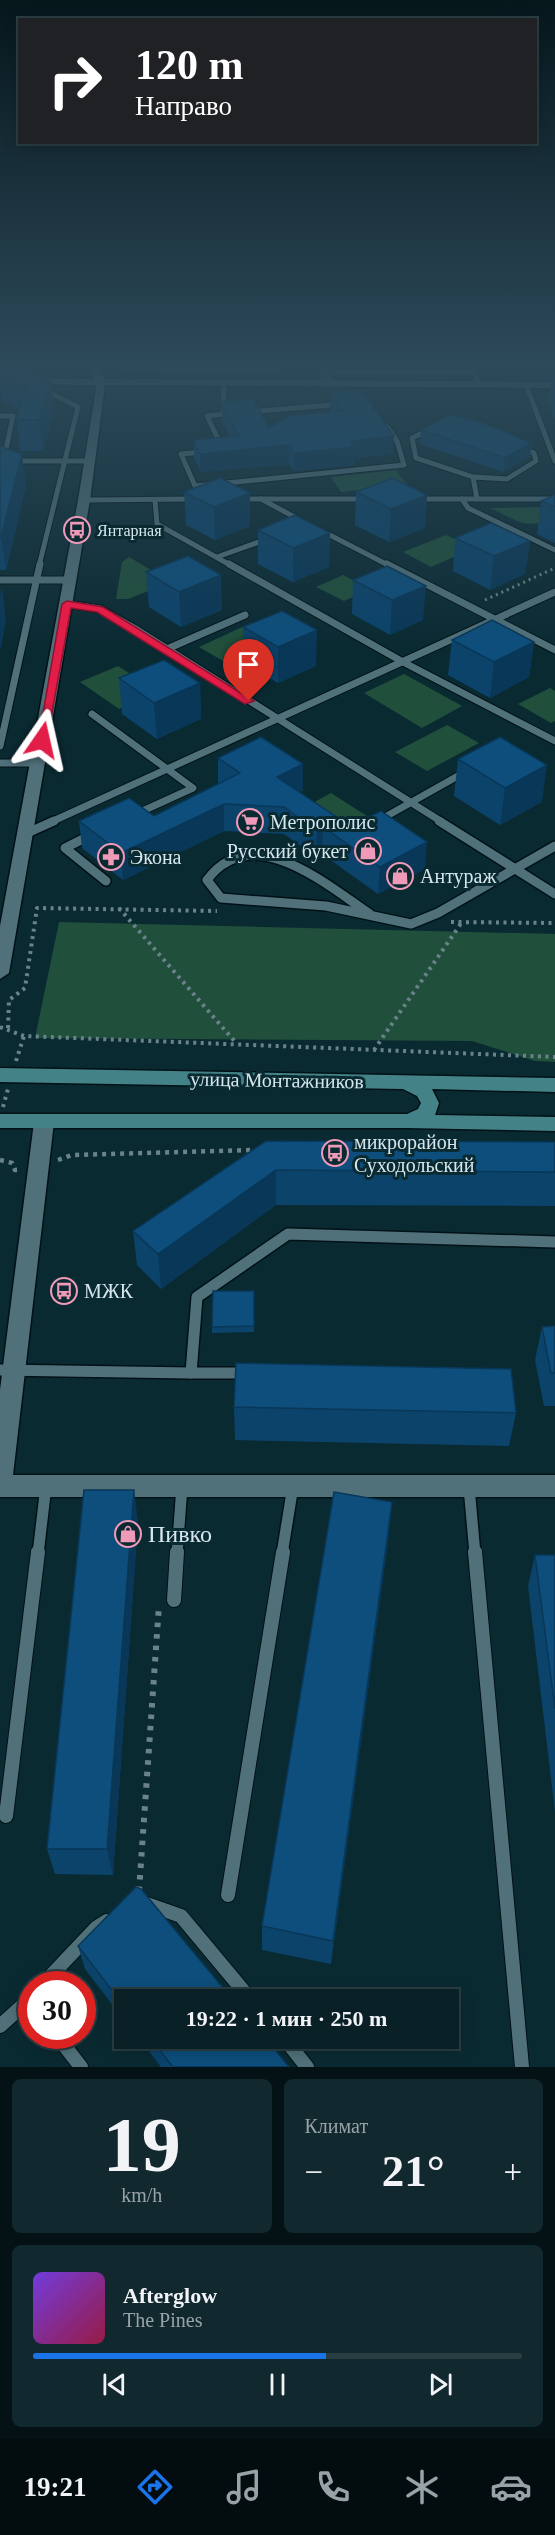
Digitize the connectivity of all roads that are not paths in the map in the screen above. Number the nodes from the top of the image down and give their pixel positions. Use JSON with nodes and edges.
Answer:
{"nodes":[{"id":1,"x":183,"y":458,"type":"edge"},
{"id":2,"x":402,"y":458,"type":"edge"},
{"id":3,"x":417,"y":458,"type":"edge"},
{"id":4,"x":536,"y":458,"type":"edge"},
{"id":5,"x":2,"y":461,"type":"edge"},
{"id":6,"x":65,"y":461,"type":"junction"},
{"id":7,"x":89,"y":461,"type":"joint"},
{"id":8,"x":473,"y":477,"type":"junction"},
{"id":9,"x":206,"y":485,"type":"junction"},
{"id":10,"x":228,"y":499,"type":"edge"},
{"id":11,"x":259,"y":499,"type":"junction"},
{"id":12,"x":380,"y":499,"type":"edge"},
{"id":13,"x":403,"y":499,"type":"edge"},
{"id":14,"x":462,"y":499,"type":"junction"},
{"id":15,"x":477,"y":499,"type":"junction"},
{"id":16,"x":555,"y":499,"type":"edge"},
{"id":17,"x":84,"y":500,"type":"junction"},
{"id":18,"x":155,"y":500,"type":"junction"},
{"id":19,"x":300,"y":527,"type":"edge"},
{"id":20,"x":315,"y":527,"type":"edge"},
{"id":21,"x":282,"y":534,"type":"edge"},
{"id":22,"x":555,"y":550,"type":"edge"},
{"id":23,"x":217,"y":557,"type":"junction"},
{"id":24,"x":0,"y":580,"type":"edge"},
{"id":25,"x":36,"y":580,"type":"junction"},
{"id":26,"x":71,"y":580,"type":"junction"},
{"id":27,"x":555,"y":592,"type":"edge"},
{"id":28,"x":67,"y":604,"type":"junction"},
{"id":29,"x":244,"y":615,"type":"dead end"},
{"id":30,"x":493,"y":620,"type":"junction"},
{"id":31,"x":167,"y":649,"type":"junction"},
{"id":32,"x":555,"y":650,"type":"edge"},
{"id":33,"x":403,"y":662,"type":"junction"},
{"id":34,"x":92,"y":714,"type":"dead end"},
{"id":35,"x":278,"y":720,"type":"junction"},
{"id":36,"x":555,"y":741,"type":"edge"},
{"id":37,"x":0,"y":746,"type":"edge"},
{"id":38,"x":0,"y":763,"type":"edge"},
{"id":39,"x":37,"y":763,"type":"junction"},
{"id":40,"x":477,"y":765,"type":"edge"},
{"id":41,"x":169,"y":770,"type":"junction"},
{"id":42,"x":410,"y":804,"type":"junction"},
{"id":43,"x":129,"y":818,"type":"edge"},
{"id":44,"x":370,"y":825,"type":"edge"},
{"id":45,"x":97,"y":833,"type":"edge"},
{"id":46,"x":25,"y":834,"type":"junction"},
{"id":47,"x":555,"y":846,"type":"edge"},
{"id":48,"x":515,"y":869,"type":"junction"},
{"id":49,"x":106,"y":881,"type":"dead end"},
{"id":50,"x":555,"y":894,"type":"edge"},
{"id":51,"x":370,"y":914,"type":"junction"},
{"id":52,"x":0,"y":973,"type":"edge"},
{"id":53,"x":0,"y":1075,"type":"edge"},
{"id":54,"x":404,"y":1082,"type":"junction"},
{"id":55,"x":555,"y":1084,"type":"edge"},
{"id":56,"x":0,"y":1121,"type":"edge"},
{"id":57,"x":407,"y":1121,"type":"junction"},
{"id":58,"x":44,"y":1122,"type":"junction"},
{"id":59,"x":555,"y":1124,"type":"edge"},
{"id":60,"x":555,"y":1242,"type":"edge"},
{"id":61,"x":7,"y":1370,"type":"edge"},
{"id":62,"x":191,"y":1373,"type":"junction"},
{"id":63,"x":262,"y":1373,"type":"edge"},
{"id":64,"x":0,"y":1484,"type":"edge"},
{"id":65,"x":46,"y":1485,"type":"junction"},
{"id":66,"x":182,"y":1485,"type":"junction"},
{"id":67,"x":293,"y":1486,"type":"junction"},
{"id":68,"x":469,"y":1486,"type":"junction"},
{"id":69,"x":555,"y":1486,"type":"edge"},
{"id":70,"x":174,"y":1600,"type":"road end"},
{"id":71,"x":6,"y":1816,"type":"dead end"},
{"id":72,"x":228,"y":1895,"type":"dead end"},
{"id":73,"x":56,"y":1971,"type":"edge"},
{"id":74,"x":242,"y":1989,"type":"edge"},
{"id":75,"x":18,"y":2011,"type":"edge"},
{"id":76,"x":0,"y":2026,"type":"edge"},
{"id":77,"x":67,"y":2049,"type":"edge"},
{"id":78,"x":293,"y":2049,"type":"edge"},
{"id":79,"x":81,"y":2067,"type":"edge"},
{"id":80,"x":307,"y":2067,"type":"edge"},
{"id":81,"x":522,"y":2067,"type":"edge"}],
"edges":[{"from":1,"to":9,"type":"lane"},
{"from":2,"to":9,"type":"lane"},
{"from":3,"to":8,"type":"lane"},
{"from":4,"to":8,"type":"lane"},
{"from":5,"to":6,"type":"lane"},
{"from":6,"to":7,"type":"lane"},
{"from":6,"to":25,"type":"lane"},
{"from":7,"to":17,"type":"street"},
{"from":8,"to":15,"type":"lane"},
{"from":9,"to":18,"type":"lane"},
{"from":10,"to":11,"type":"lane"},
{"from":11,"to":12,"type":"lane"},
{"from":11,"to":19,"type":"lane"},
{"from":13,"to":14,"type":"lane"},
{"from":14,"to":15,"type":"lane"},
{"from":14,"to":22,"type":"lane"},
{"from":15,"to":16,"type":"lane"},
{"from":17,"to":18,"type":"lane"},
{"from":17,"to":26,"type":"street"},
{"from":18,"to":23,"type":"lane"},
{"from":20,"to":30,"type":"lane"},
{"from":21,"to":23,"type":"lane"},
{"from":23,"to":33,"type":"lane"},
{"from":24,"to":25,"type":"lane"},
{"from":25,"to":26,"type":"lane"},
{"from":25,"to":37,"type":"lane"},
{"from":26,"to":28,"type":"street"},
{"from":27,"to":30,"type":"lane"},
{"from":28,"to":31,"type":"lane"},
{"from":28,"to":39,"type":"street"},
{"from":29,"to":31,"type":"lane"},
{"from":30,"to":32,"type":"lane"},
{"from":30,"to":33,"type":"lane"},
{"from":31,"to":35,"type":"lane"},
{"from":33,"to":35,"type":"lane"},
{"from":33,"to":36,"type":"lane"},
{"from":34,"to":41,"type":"lane"},
{"from":35,"to":41,"type":"lane"},
{"from":35,"to":42,"type":"lane"},
{"from":38,"to":39,"type":"lane"},
{"from":39,"to":46,"type":"street"},
{"from":40,"to":42,"type":"lane"},
{"from":41,"to":43,"type":"lane"},
{"from":41,"to":46,"type":"lane"},
{"from":42,"to":44,"type":"lane"},
{"from":42,"to":48,"type":"lane"},
{"from":45,"to":49,"type":"lane"},
{"from":46,"to":52,"type":"street"},
{"from":47,"to":48,"type":"lane"},
{"from":48,"to":50,"type":"lane"},
{"from":48,"to":51,"type":"lane"},
{"from":51,"to":51,"type":"lane"},
{"from":53,"to":54,"type":"main road","name":"улица Монтажников"},
{"from":54,"to":55,"type":"main road","name":"улица Монтажников"},
{"from":54,"to":57,"type":"main road"},
{"from":56,"to":58,"type":"main road","name":"улица Монтажников"},
{"from":57,"to":58,"type":"main road","name":"улица Монтажников"},
{"from":57,"to":59,"type":"main road","name":"улица Монтажников"},
{"from":58,"to":61,"type":"street"},
{"from":60,"to":62,"type":"lane"},
{"from":61,"to":62,"type":"lane"},
{"from":61,"to":64,"type":"street"},
{"from":62,"to":63,"type":"lane"},
{"from":64,"to":65,"type":"street"},
{"from":65,"to":66,"type":"street"},
{"from":65,"to":71,"type":"lane"},
{"from":66,"to":67,"type":"street"},
{"from":66,"to":70,"type":"lane"},
{"from":67,"to":68,"type":"street"},
{"from":67,"to":72,"type":"lane"},
{"from":68,"to":69,"type":"street"},
{"from":68,"to":81,"type":"lane"},
{"from":73,"to":74,"type":"lane"},
{"from":75,"to":76,"type":"lane"},
{"from":77,"to":79,"type":"lane"},
{"from":78,"to":80,"type":"lane"}]}
